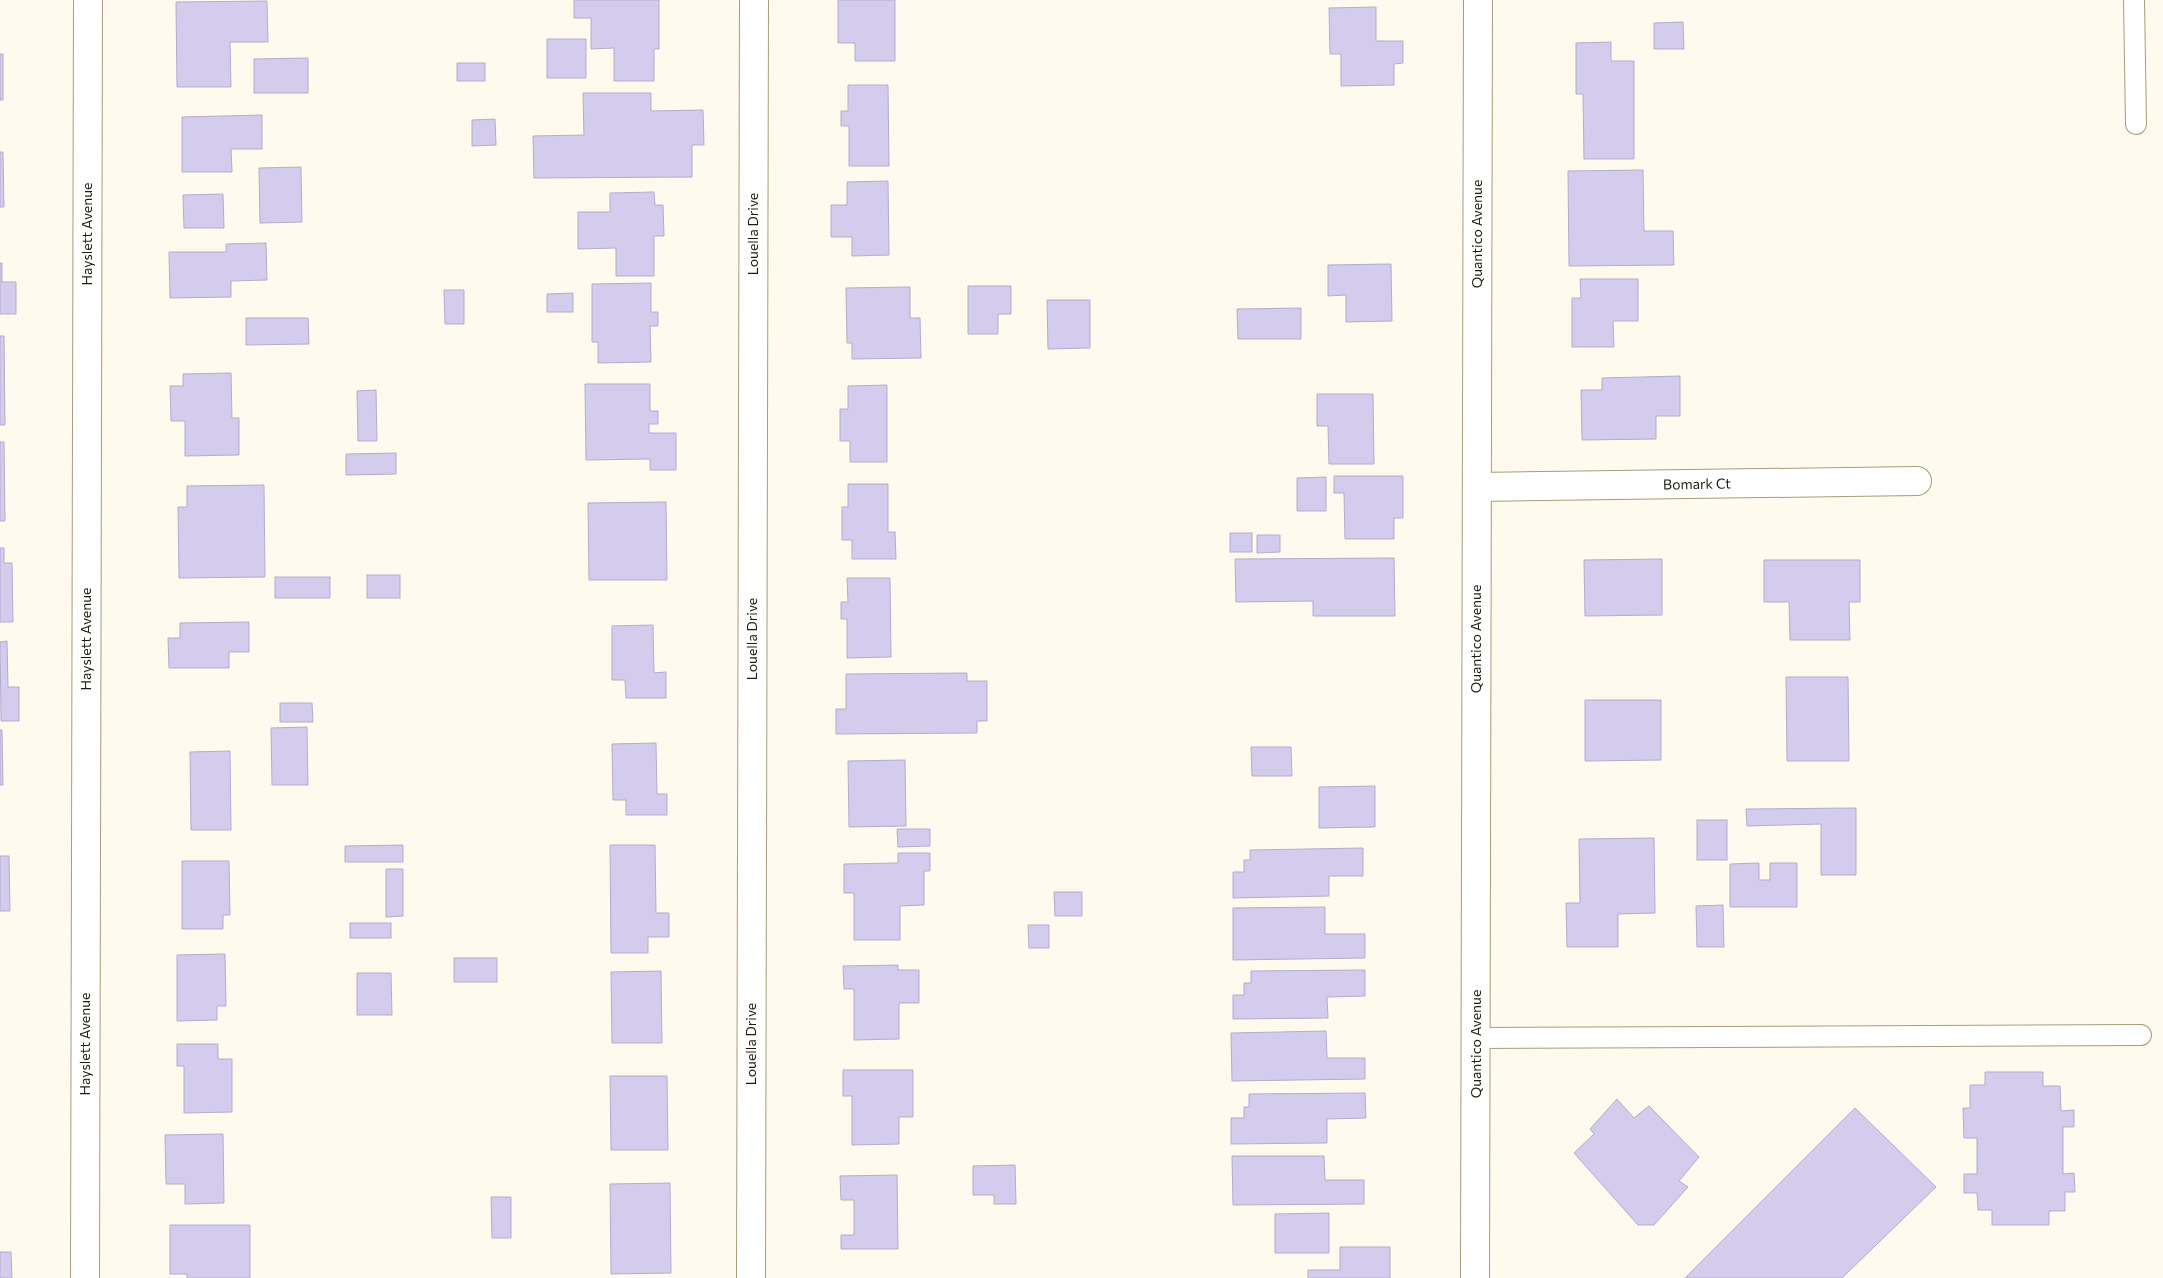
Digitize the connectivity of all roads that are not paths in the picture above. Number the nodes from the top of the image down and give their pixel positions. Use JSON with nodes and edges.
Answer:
{"nodes":[{"id":1,"x":88,"y":0,"type":"edge"},
{"id":2,"x":754,"y":0,"type":"edge"},
{"id":3,"x":1478,"y":0,"type":"edge"},
{"id":4,"x":2134,"y":0,"type":"edge"},
{"id":5,"x":2136,"y":124,"type":"dead end"},
{"id":6,"x":1916,"y":481,"type":"dead end"},
{"id":7,"x":1477,"y":487,"type":"junction"},
{"id":8,"x":2141,"y":1035,"type":"dead end"},
{"id":9,"x":1476,"y":1038,"type":"junction"},
{"id":10,"x":85,"y":1278,"type":"edge"},
{"id":11,"x":750,"y":1278,"type":"edge"},
{"id":12,"x":1475,"y":1278,"type":"edge"}],
"edges":[{"from":1,"to":10,"type":"street","name":"Hayslett Avenue"},
{"from":2,"to":11,"type":"street","name":"Louella Drive"},
{"from":3,"to":7,"type":"street","name":"Quantico Avenue"},
{"from":4,"to":5,"type":"lane"},
{"from":6,"to":7,"type":"street","name":"Bomark Ct"},
{"from":7,"to":9,"type":"street","name":"Quantico Avenue"},
{"from":8,"to":9,"type":"lane"},
{"from":9,"to":12,"type":"street","name":"Quantico Avenue"}]}
